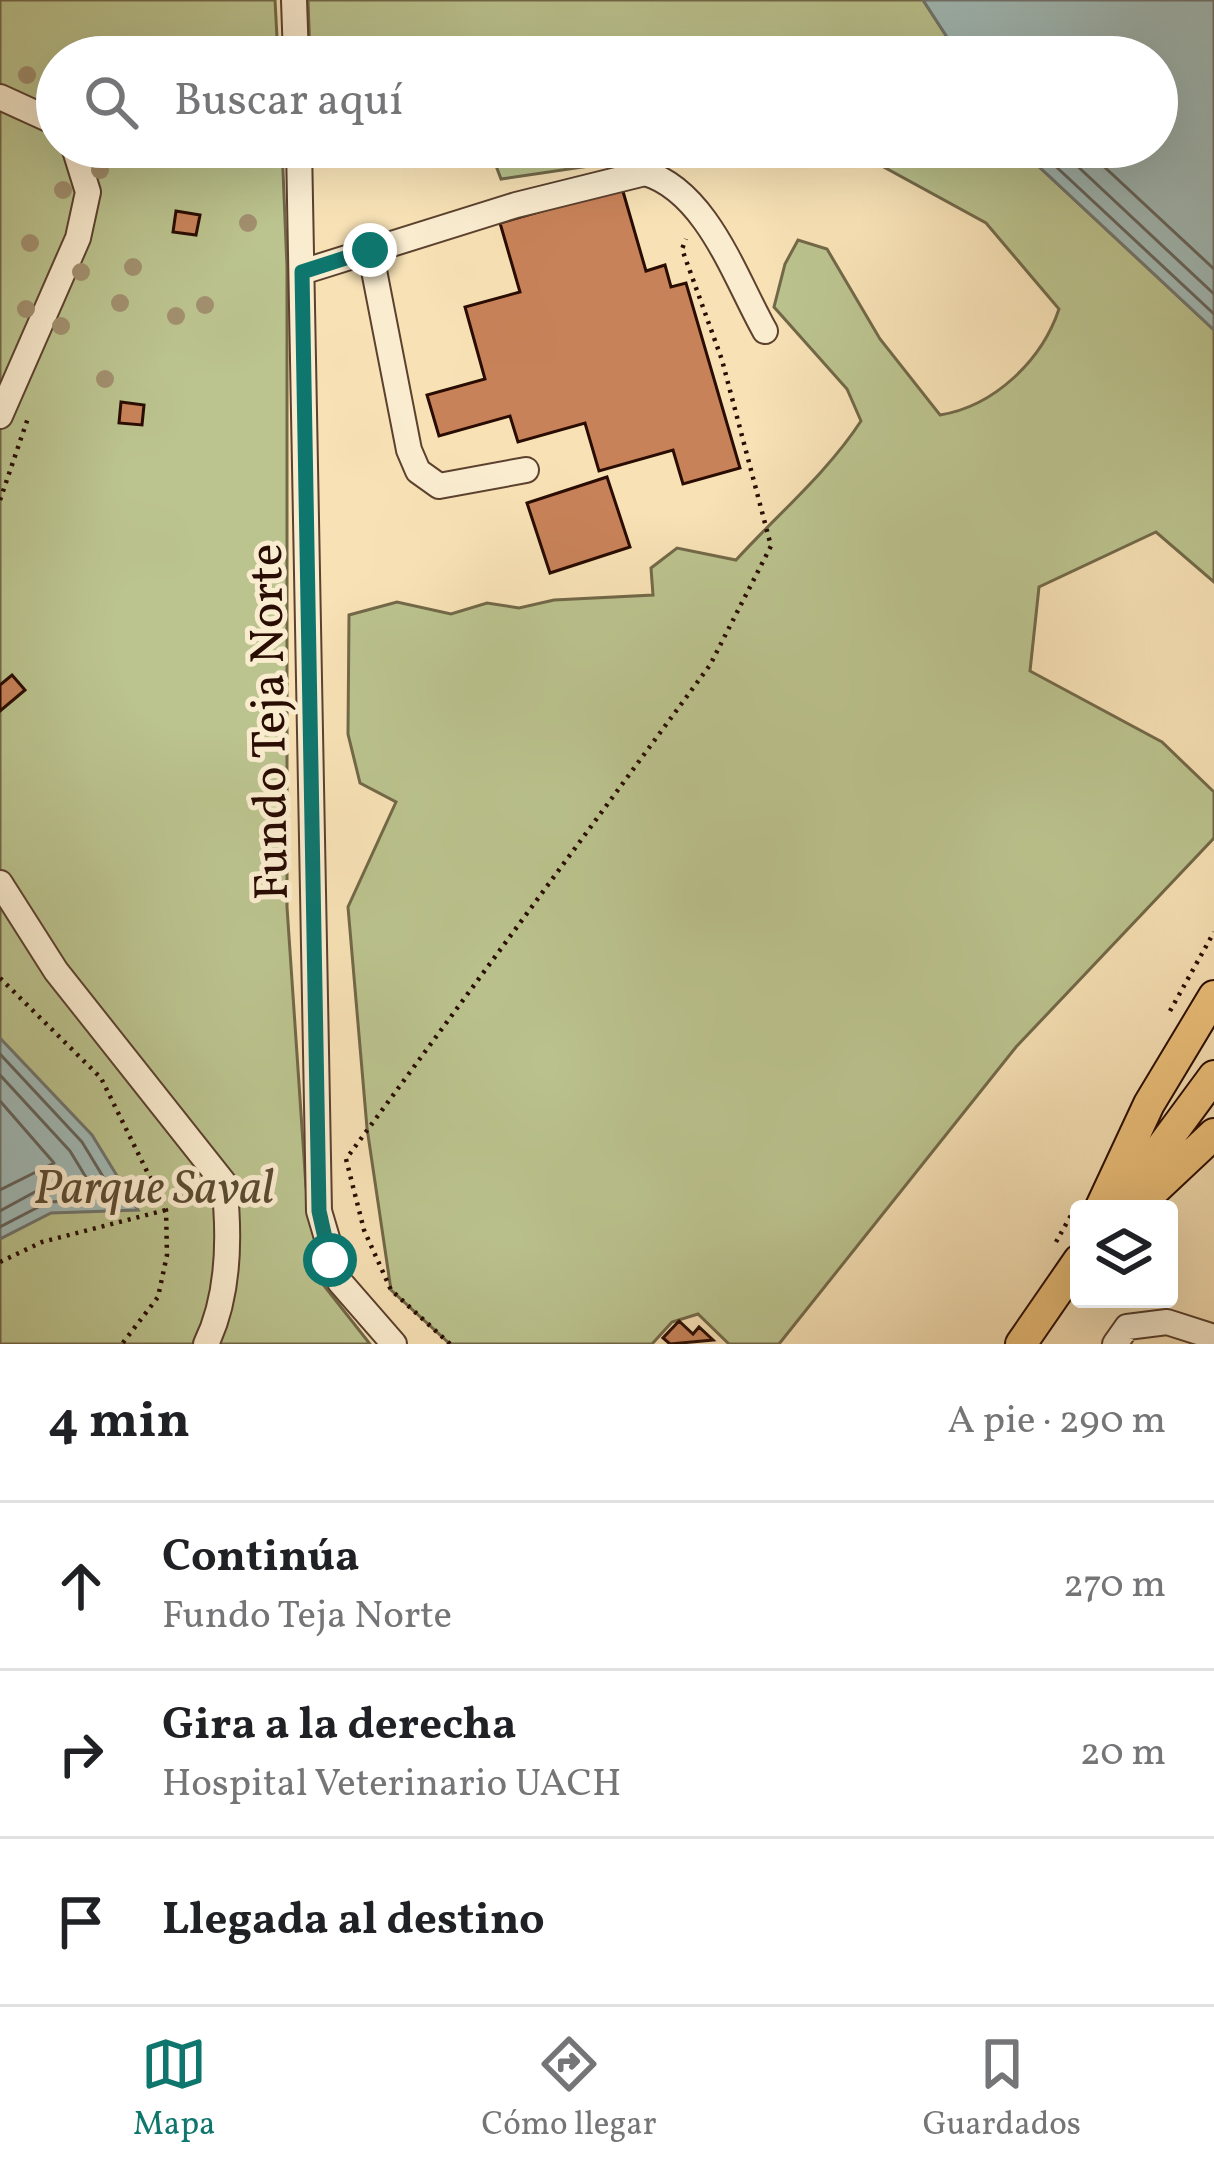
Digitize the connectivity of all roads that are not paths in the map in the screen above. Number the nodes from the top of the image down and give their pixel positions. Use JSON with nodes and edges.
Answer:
{"nodes":[{"id":1,"x":294,"y":0,"type":"edge"},
{"id":2,"x":295,"y":36,"type":"edge"},
{"id":3,"x":0,"y":97,"type":"edge"},
{"id":4,"x":36,"y":113,"type":"edge"},
{"id":5,"x":81,"y":168,"type":"edge"},
{"id":6,"x":300,"y":168,"type":"edge"},
{"id":7,"x":370,"y":250,"type":"junction"},
{"id":8,"x":302,"y":272,"type":"junction"},
{"id":9,"x":765,"y":331,"type":"dead end"},
{"id":10,"x":0,"y":416,"type":"edge"},
{"id":11,"x":526,"y":470,"type":"dead end"},
{"id":12,"x":0,"y":883,"type":"edge"},
{"id":13,"x":1214,"y":996,"type":"edge"},
{"id":14,"x":1214,"y":1076,"type":"edge"},
{"id":15,"x":1214,"y":1134,"type":"edge"},
{"id":16,"x":1104,"y":1200,"type":"edge"},
{"id":17,"x":1123,"y":1200,"type":"edge"},
{"id":18,"x":1144,"y":1200,"type":"edge"},
{"id":19,"x":1070,"y":1273,"type":"edge"},
{"id":20,"x":1214,"y":1337,"type":"edge"},
{"id":21,"x":206,"y":1344,"type":"edge"},
{"id":22,"x":394,"y":1344,"type":"edge"},
{"id":23,"x":1021,"y":1344,"type":"edge"},
{"id":24,"x":1115,"y":1344,"type":"edge"}],
"edges":[{"from":1,"to":2,"type":"street"},
{"from":3,"to":4,"type":"street"},
{"from":5,"to":10,"type":"street"},
{"from":6,"to":8,"type":"street","name":"Fundo Teja Norte"},
{"from":7,"to":8,"type":"street"},
{"from":7,"to":9,"type":"street"},
{"from":7,"to":11,"type":"street"},
{"from":8,"to":22,"type":"street","name":"Fundo Teja Norte"},
{"from":12,"to":21,"type":"street"},
{"from":13,"to":16,"type":"main road"},
{"from":14,"to":17,"type":"main road"},
{"from":15,"to":18,"type":"main road"},
{"from":19,"to":23,"type":"main road"},
{"from":20,"to":24,"type":"street"}]}
